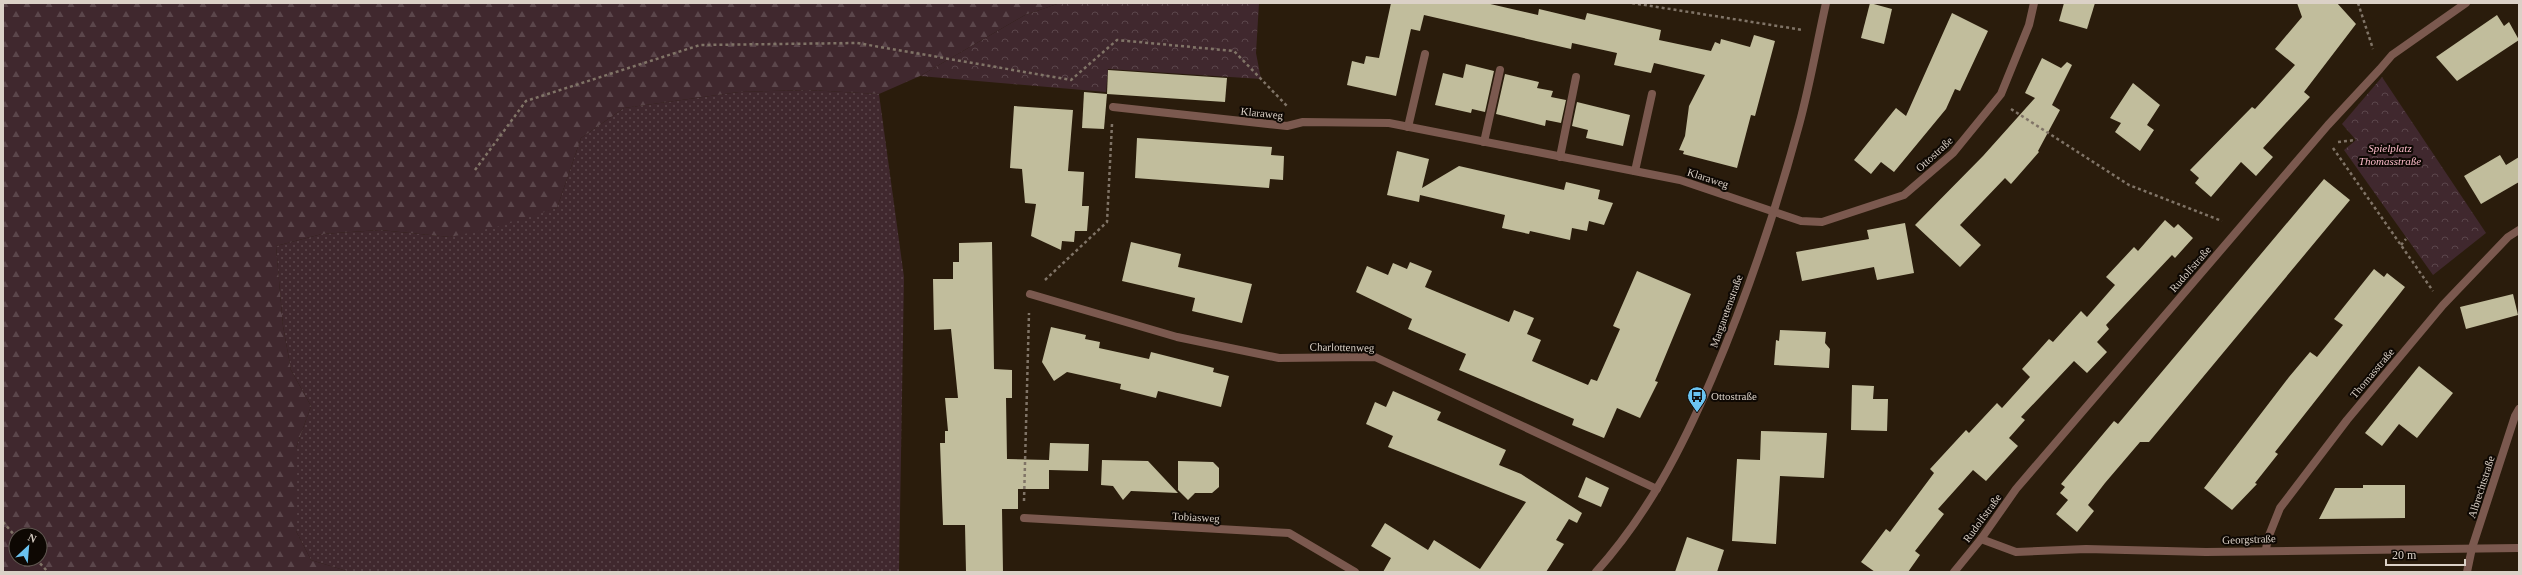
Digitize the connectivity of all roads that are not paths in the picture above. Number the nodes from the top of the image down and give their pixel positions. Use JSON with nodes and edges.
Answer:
{"nodes":[{"id":1,"x":1826,"y":3,"type":"edge"},
{"id":2,"x":2034,"y":3,"type":"edge"},
{"id":3,"x":2466,"y":3,"type":"edge"},
{"id":4,"x":1425,"y":54,"type":"dead end"},
{"id":5,"x":1500,"y":70,"type":"dead end"},
{"id":6,"x":1576,"y":77,"type":"dead end"},
{"id":7,"x":1652,"y":94,"type":"dead end"},
{"id":8,"x":1113,"y":107,"type":"road end"},
{"id":9,"x":1408,"y":127,"type":"junction"},
{"id":10,"x":1484,"y":142,"type":"junction"},
{"id":11,"x":1560,"y":157,"type":"junction"},
{"id":12,"x":1635,"y":171,"type":"junction"},
{"id":13,"x":1773,"y":211,"type":"junction"},
{"id":14,"x":2519,"y":230,"type":"edge"},
{"id":15,"x":1030,"y":294,"type":"road end"},
{"id":16,"x":2519,"y":409,"type":"edge"},
{"id":17,"x":1657,"y":489,"type":"junction"},
{"id":18,"x":1024,"y":518,"type":"road end"},
{"id":19,"x":1981,"y":539,"type":"junction"},
{"id":20,"x":2472,"y":548,"type":"junction"},
{"id":21,"x":2519,"y":548,"type":"edge"},
{"id":22,"x":2266,"y":549,"type":"junction"},
{"id":23,"x":1355,"y":572,"type":"edge"},
{"id":24,"x":1596,"y":572,"type":"edge"},
{"id":25,"x":1954,"y":572,"type":"edge"},
{"id":26,"x":2467,"y":572,"type":"edge"}],
"edges":[{"from":1,"to":13,"type":"street","name":"Margaretenstraße"},
{"from":2,"to":13,"type":"street","name":"Ottostraße"},
{"from":3,"to":19,"type":"street","name":"Rudolfstraße"},
{"from":4,"to":9,"type":"street"},
{"from":5,"to":10,"type":"street"},
{"from":6,"to":11,"type":"street"},
{"from":7,"to":12,"type":"street"},
{"from":8,"to":9,"type":"street","name":"Klaraweg"},
{"from":9,"to":10,"type":"street","name":"Klaraweg"},
{"from":10,"to":11,"type":"street","name":"Klaraweg"},
{"from":11,"to":12,"type":"street","name":"Klaraweg"},
{"from":12,"to":13,"type":"street","name":"Klaraweg"},
{"from":13,"to":17,"type":"street","name":"Margaretenstraße"},
{"from":14,"to":22,"type":"street","name":"Thomasstraße"},
{"from":15,"to":17,"type":"street","name":"Charlottenweg"},
{"from":16,"to":20,"type":"street","name":"Albrechtstraße"},
{"from":17,"to":24,"type":"street","name":"Margaretenstraße"},
{"from":18,"to":23,"type":"street","name":"Tobiasweg"},
{"from":19,"to":22,"type":"street","name":"Georgstraße"},
{"from":19,"to":25,"type":"street","name":"Rudolfstraße"},
{"from":20,"to":21,"type":"street","name":"Georgstraße"},
{"from":20,"to":22,"type":"street","name":"Georgstraße"},
{"from":20,"to":26,"type":"street","name":"Albrechtstraße"}]}
